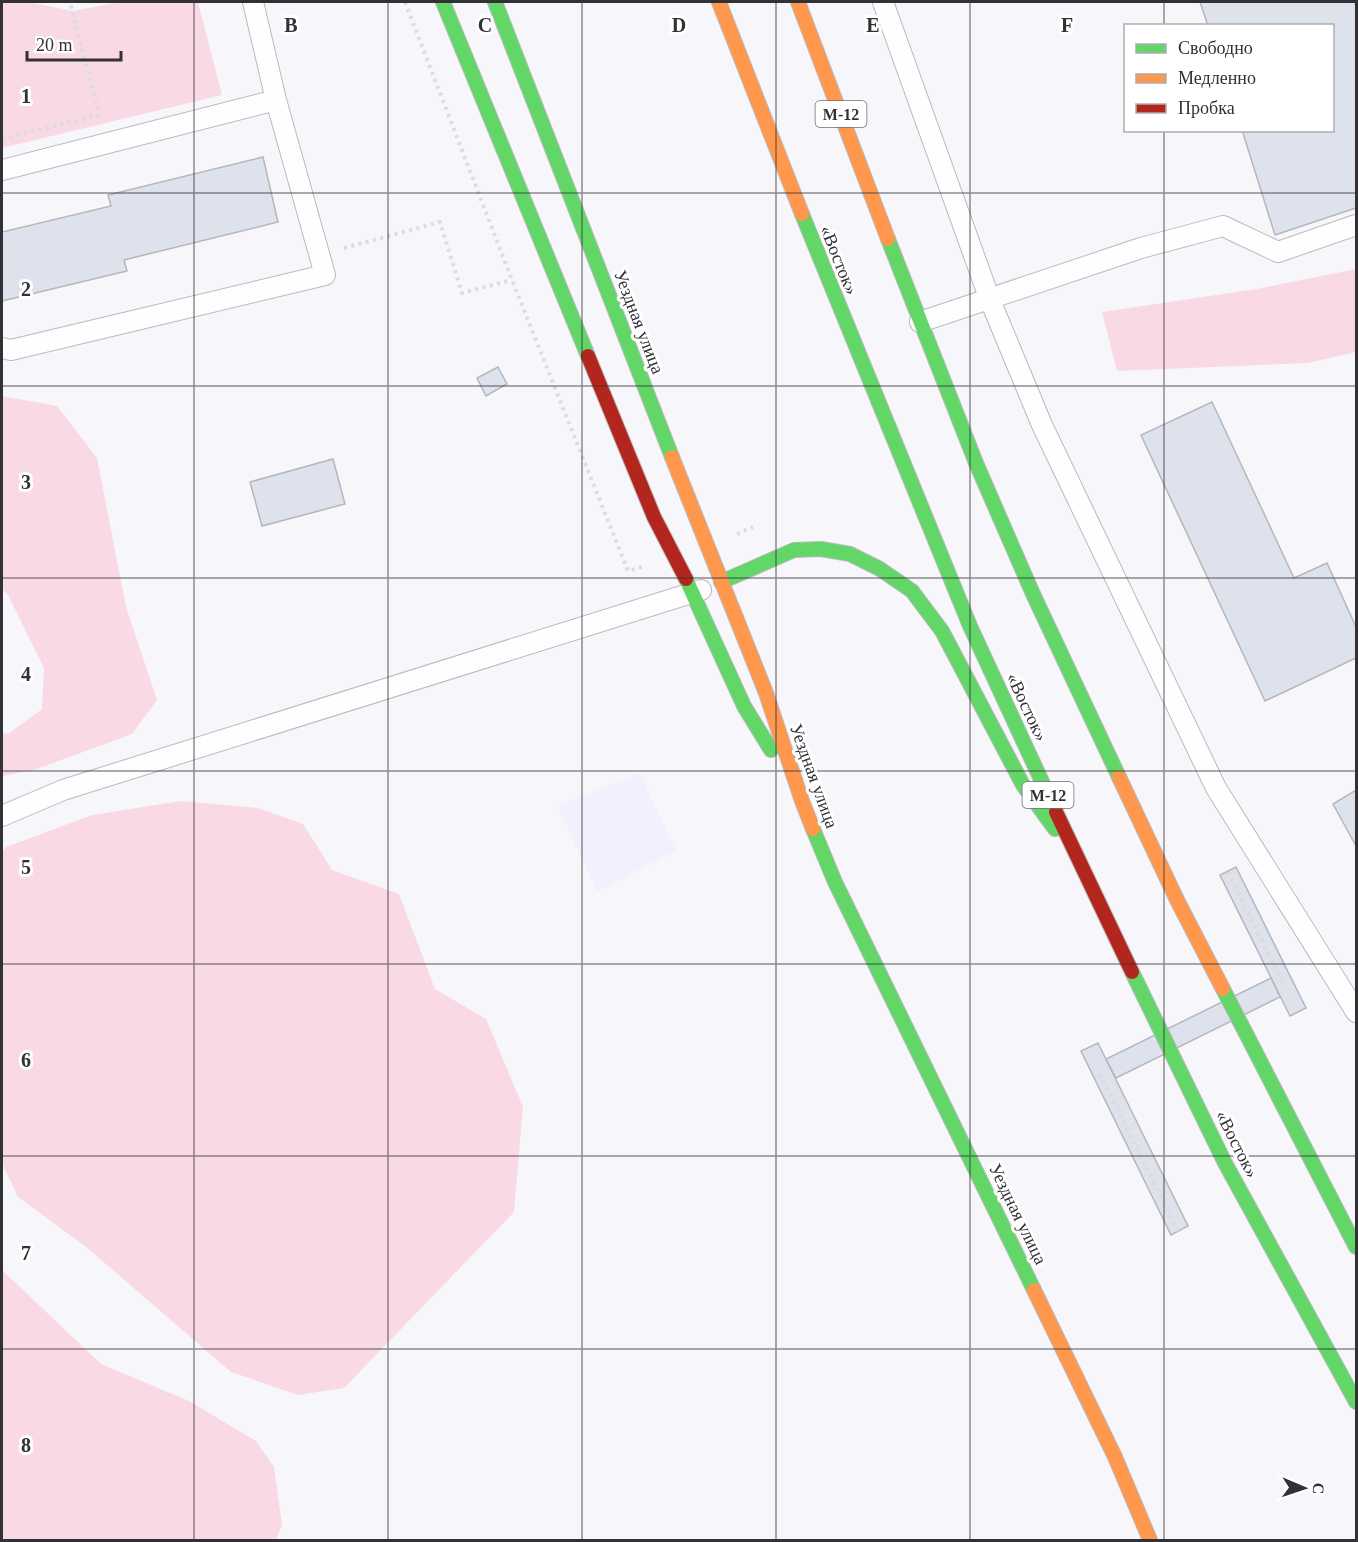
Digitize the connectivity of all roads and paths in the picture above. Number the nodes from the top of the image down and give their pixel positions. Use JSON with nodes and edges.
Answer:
{"nodes":[{"id":1,"x":70,"y":2,"type":"edge"},
{"id":2,"x":253,"y":2,"type":"edge"},
{"id":3,"x":442,"y":2,"type":"edge"},
{"id":4,"x":495,"y":2,"type":"edge"},
{"id":5,"x":719,"y":2,"type":"edge"},
{"id":6,"x":798,"y":2,"type":"edge"},
{"id":7,"x":883,"y":2,"type":"edge"},
{"id":8,"x":276,"y":100,"type":"junction"},
{"id":9,"x":2,"y":139,"type":"edge"},
{"id":10,"x":2,"y":170,"type":"edge"},
{"id":11,"x":1356,"y":225,"type":"edge"},
{"id":12,"x":990,"y":300,"type":"junction"},
{"id":13,"x":920,"y":322,"type":"junction"},
{"id":14,"x":2,"y":348,"type":"edge"},
{"id":15,"x":721,"y":582,"type":"junction"},
{"id":16,"x":693,"y":593,"type":"junction"},
{"id":17,"x":801,"y":801,"type":"junction"},
{"id":18,"x":2,"y":816,"type":"edge"},
{"id":19,"x":1082,"y":868,"type":"junction"},
{"id":20,"x":1228,"y":872,"type":"dead end"},
{"id":21,"x":1283,"y":984,"type":"dead end"},
{"id":22,"x":1356,"y":1012,"type":"edge"},
{"id":23,"x":1100,"y":1074,"type":"dead end"},
{"id":24,"x":1178,"y":1231,"type":"dead end"},
{"id":25,"x":1356,"y":1247,"type":"edge"},
{"id":26,"x":1356,"y":1402,"type":"edge"},
{"id":27,"x":1150,"y":1540,"type":"edge"}],
"edges":[{"from":1,"to":9,"type":"path"},
{"from":2,"to":8,"type":"lane"},
{"from":3,"to":16,"type":"main road"},
{"from":4,"to":15,"type":"main road","name":"Уездная улица"},
{"from":5,"to":19,"type":"main road","name":"«Восток»","number":"М-12"},
{"from":6,"to":13,"type":"main road","number":"М-12"},
{"from":7,"to":12,"type":"lane"},
{"from":8,"to":10,"type":"lane"},
{"from":8,"to":14,"type":"lane"},
{"from":11,"to":12,"type":"lane"},
{"from":12,"to":13,"type":"lane"},
{"from":12,"to":22,"type":"lane"},
{"from":13,"to":25,"type":"main road","number":"М-12"},
{"from":15,"to":16,"type":"lane"},
{"from":15,"to":17,"type":"main road","name":"Уездная улица"},
{"from":15,"to":19,"type":"main road"},
{"from":16,"to":17,"type":"main road"},
{"from":16,"to":18,"type":"lane"},
{"from":17,"to":27,"type":"main road","name":"Уездная улица"},
{"from":19,"to":26,"type":"main road","name":"«Восток»","number":"М-12"},
{"from":20,"to":21,"type":"path"},
{"from":23,"to":24,"type":"path"}]}
